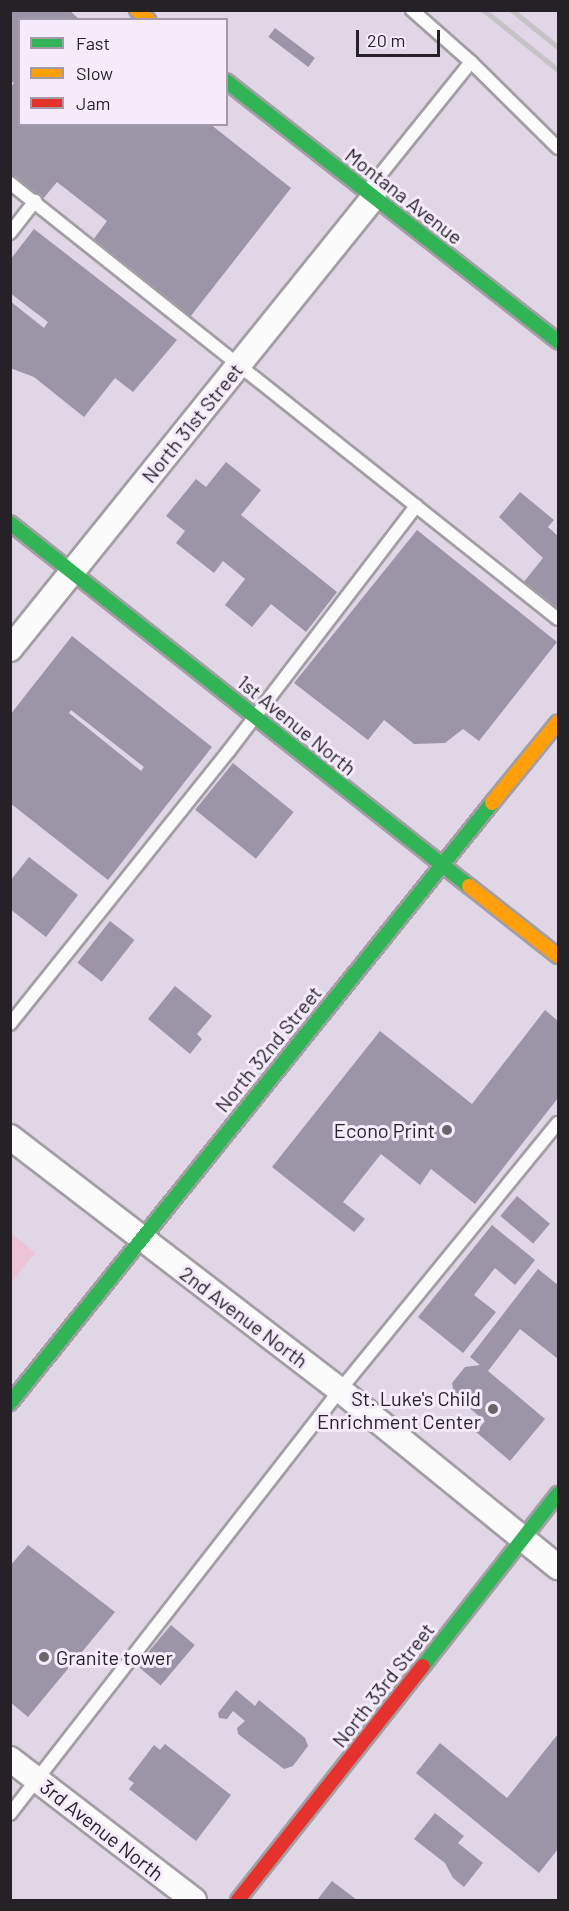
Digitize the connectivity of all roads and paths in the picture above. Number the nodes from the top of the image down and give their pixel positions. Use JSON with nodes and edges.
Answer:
{"nodes":[{"id":1,"x":412,"y":10,"type":"edge"},
{"id":2,"x":471,"y":62,"type":"junction"},
{"id":3,"x":228,"y":83,"type":"edge"},
{"id":4,"x":558,"y":148,"type":"edge"},
{"id":5,"x":10,"y":183,"type":"edge"},
{"id":6,"x":370,"y":194,"type":"junction"},
{"id":7,"x":35,"y":201,"type":"junction"},
{"id":8,"x":10,"y":233,"type":"edge"},
{"id":9,"x":558,"y":341,"type":"edge"},
{"id":10,"x":238,"y":365,"type":"junction"},
{"id":11,"x":416,"y":506,"type":"junction"},
{"id":12,"x":10,"y":523,"type":"edge"},
{"id":13,"x":72,"y":572,"type":"junction"},
{"id":14,"x":558,"y":619,"type":"edge"},
{"id":15,"x":10,"y":649,"type":"edge"},
{"id":16,"x":255,"y":716,"type":"junction"},
{"id":17,"x":558,"y":722,"type":"edge"},
{"id":18,"x":444,"y":865,"type":"junction"},
{"id":19,"x":558,"y":956,"type":"edge"},
{"id":20,"x":10,"y":1024,"type":"edge"},
{"id":21,"x":558,"y":1123,"type":"edge"},
{"id":22,"x":10,"y":1137,"type":"edge"},
{"id":23,"x":140,"y":1238,"type":"junction"},
{"id":24,"x":340,"y":1390,"type":"junction"},
{"id":25,"x":10,"y":1403,"type":"edge"},
{"id":26,"x":558,"y":1494,"type":"edge"},
{"id":27,"x":524,"y":1539,"type":"junction"},
{"id":28,"x":558,"y":1567,"type":"edge"},
{"id":29,"x":10,"y":1759,"type":"edge"},
{"id":30,"x":38,"y":1780,"type":"junction"},
{"id":31,"x":10,"y":1814,"type":"edge"},
{"id":32,"x":194,"y":1900,"type":"edge"},
{"id":33,"x":238,"y":1900,"type":"edge"}],
"edges":[{"from":1,"to":2,"type":"lane"},
{"from":2,"to":4,"type":"lane"},
{"from":2,"to":6,"type":"lane"},
{"from":3,"to":6,"type":"street","name":"Montana Avenue"},
{"from":5,"to":7,"type":"lane"},
{"from":6,"to":9,"type":"street","name":"Montana Avenue"},
{"from":6,"to":10,"type":"street","name":"North 31st Street"},
{"from":7,"to":8,"type":"lane"},
{"from":7,"to":10,"type":"lane"},
{"from":10,"to":11,"type":"lane"},
{"from":10,"to":13,"type":"street","name":"North 31st Street"},
{"from":11,"to":14,"type":"lane"},
{"from":11,"to":16,"type":"lane"},
{"from":12,"to":13,"type":"street","name":"1st Avenue North"},
{"from":13,"to":15,"type":"street","name":"North 31st Street"},
{"from":13,"to":16,"type":"street","name":"1st Avenue North"},
{"from":16,"to":18,"type":"street","name":"1st Avenue North"},
{"from":16,"to":20,"type":"lane"},
{"from":17,"to":18,"type":"street","name":"North 32nd Street"},
{"from":18,"to":19,"type":"street","name":"1st Avenue North"},
{"from":18,"to":23,"type":"street","name":"North 32nd Street"},
{"from":21,"to":24,"type":"lane"},
{"from":22,"to":23,"type":"street","name":"2nd Avenue North"},
{"from":23,"to":24,"type":"street","name":"2nd Avenue North"},
{"from":23,"to":25,"type":"street","name":"North 32nd Street"},
{"from":24,"to":27,"type":"street","name":"2nd Avenue North"},
{"from":24,"to":30,"type":"lane"},
{"from":26,"to":27,"type":"street","name":"North 33rd Street"},
{"from":27,"to":28,"type":"street","name":"2nd Avenue North"},
{"from":27,"to":33,"type":"street","name":"North 33rd Street"},
{"from":29,"to":30,"type":"street","name":"3rd Avenue North"},
{"from":30,"to":31,"type":"lane"},
{"from":30,"to":32,"type":"street","name":"3rd Avenue North"}]}
